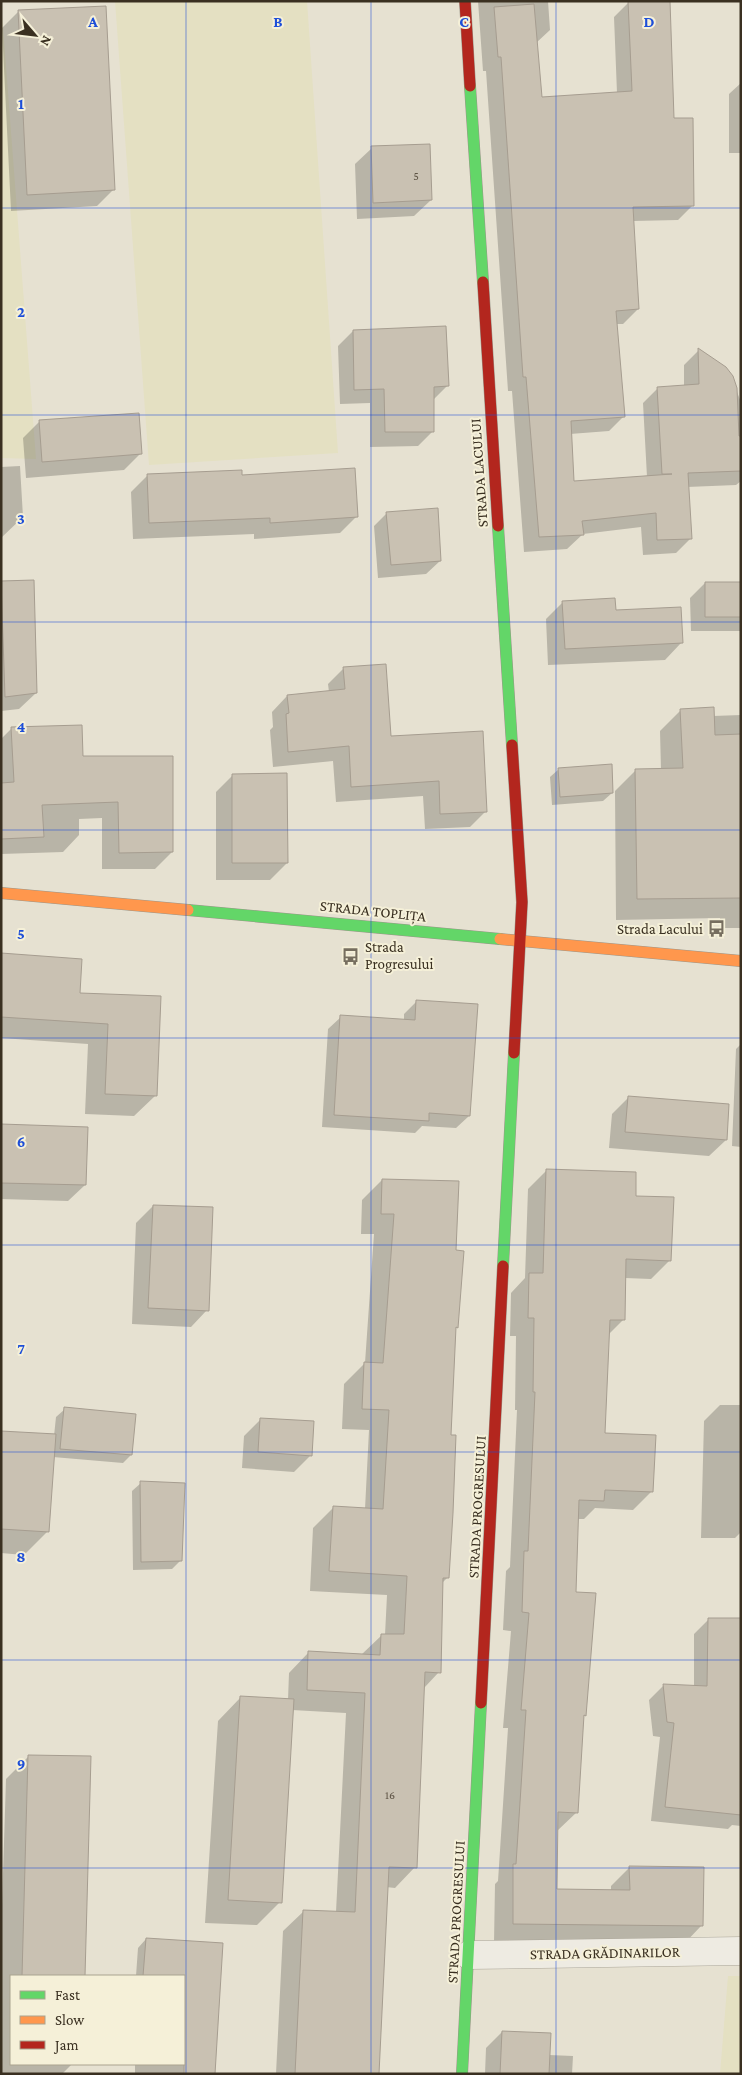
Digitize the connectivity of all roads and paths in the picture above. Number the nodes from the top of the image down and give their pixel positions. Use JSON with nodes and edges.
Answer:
{"nodes":[{"id":1,"x":465,"y":1,"type":"edge"},
{"id":2,"x":1,"y":893,"type":"edge"},
{"id":3,"x":520,"y":942,"type":"junction"},
{"id":4,"x":741,"y":961,"type":"edge"},
{"id":5,"x":741,"y":1951,"type":"edge"},
{"id":6,"x":469,"y":1955,"type":"junction"},
{"id":7,"x":462,"y":2074,"type":"edge"}],
"edges":[{"from":1,"to":3,"type":"street","name":"STRADA LACULUI"},
{"from":2,"to":3,"type":"street","name":"STRADA TOPLIȚA"},
{"from":3,"to":4,"type":"street","name":"STRADA TOPLIȚA"},
{"from":3,"to":6,"type":"street","name":"STRADA PROGRESULUI"},
{"from":5,"to":6,"type":"street","name":"STRADA GRĂDINARILOR"},
{"from":6,"to":7,"type":"street","name":"STRADA PROGRESULUI"}]}
